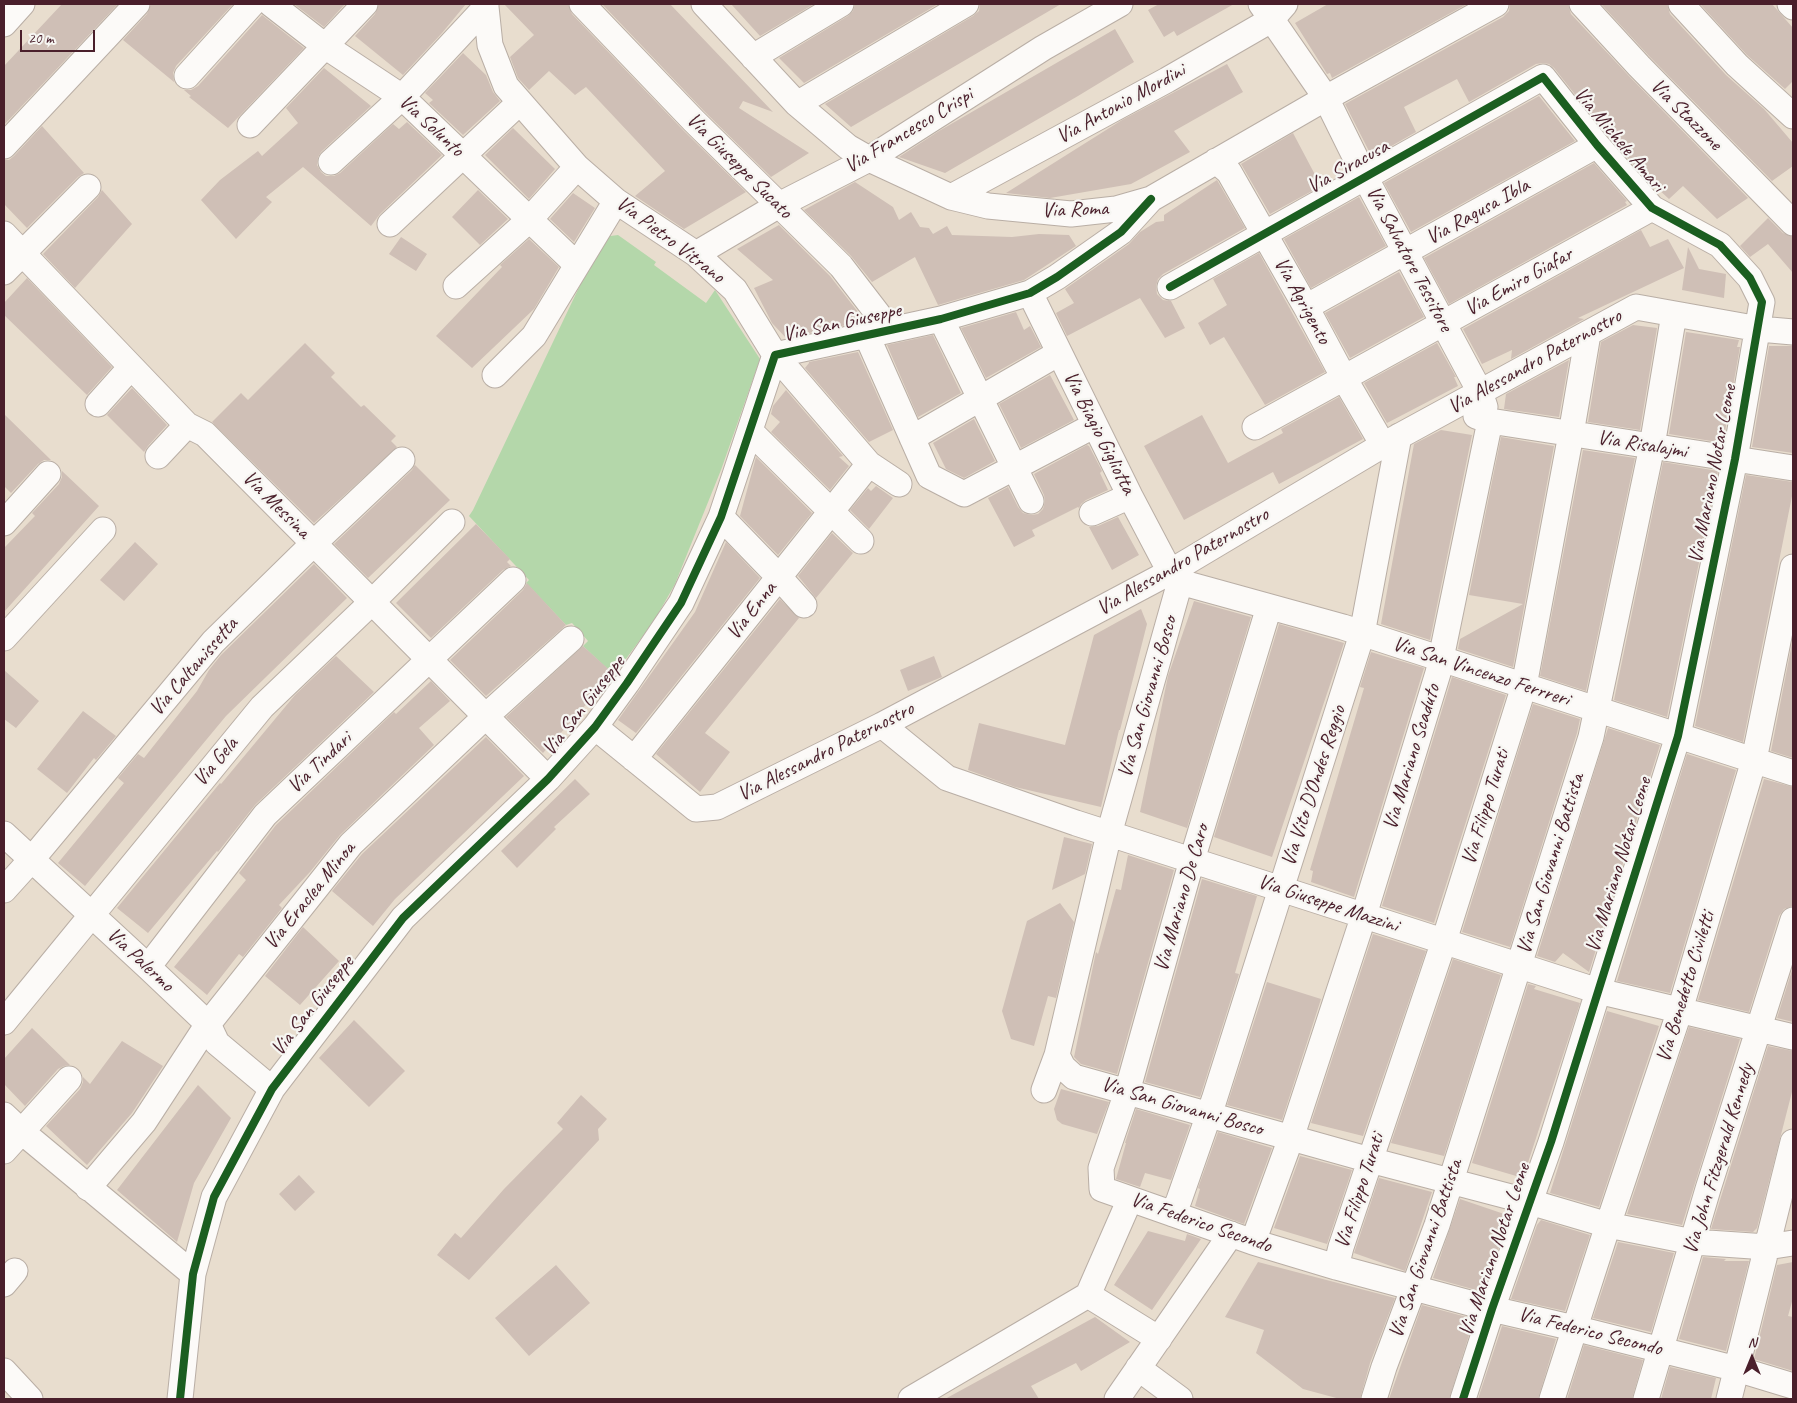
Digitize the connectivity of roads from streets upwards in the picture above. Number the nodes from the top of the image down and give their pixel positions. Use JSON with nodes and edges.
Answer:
{"nodes":[{"id":1,"x":22,"y":4,"type":"edge"},
{"id":2,"x":137,"y":4,"type":"edge"},
{"id":3,"x":252,"y":4,"type":"edge"},
{"id":4,"x":271,"y":4,"type":"edge"},
{"id":5,"x":366,"y":4,"type":"edge"},
{"id":6,"x":582,"y":4,"type":"edge"},
{"id":7,"x":704,"y":4,"type":"edge"},
{"id":8,"x":841,"y":4,"type":"edge"},
{"id":9,"x":966,"y":4,"type":"edge"},
{"id":10,"x":1120,"y":4,"type":"edge"},
{"id":11,"x":1496,"y":4,"type":"edge"},
{"id":12,"x":1582,"y":4,"type":"edge"},
{"id":13,"x":1681,"y":4,"type":"edge"},
{"id":14,"x":1790,"y":4,"type":"edge"},
{"id":15,"x":486,"y":5,"type":"edge"},
{"id":16,"x":1793,"y":7,"type":"edge"},
{"id":17,"x":1272,"y":9,"type":"edge"},
{"id":18,"x":4,"y":24,"type":"edge"},
{"id":19,"x":325,"y":46,"type":"junction"},
{"id":20,"x":754,"y":57,"type":"junction"},
{"id":21,"x":187,"y":76,"type":"dead end"},
{"id":22,"x":1543,"y":77,"type":"joint"},
{"id":23,"x":402,"y":97,"type":"junction"},
{"id":24,"x":1326,"y":98,"type":"junction"},
{"id":25,"x":520,"y":102,"type":"junction"},
{"id":26,"x":797,"y":104,"type":"junction"},
{"id":27,"x":1793,"y":116,"type":"edge"},
{"id":28,"x":250,"y":126,"type":"dead end"},
{"id":29,"x":1597,"y":145,"type":"junction"},
{"id":30,"x":4,"y":146,"type":"edge"},
{"id":31,"x":463,"y":156,"type":"junction"},
{"id":32,"x":869,"y":158,"type":"junction"},
{"id":33,"x":331,"y":162,"type":"dead end"},
{"id":34,"x":1216,"y":162,"type":"junction"},
{"id":35,"x":578,"y":167,"type":"junction"},
{"id":36,"x":1365,"y":177,"type":"junction"},
{"id":37,"x":88,"y":187,"type":"dead end"},
{"id":38,"x":951,"y":197,"type":"junction"},
{"id":39,"x":1151,"y":200,"type":"junction"},
{"id":40,"x":616,"y":201,"type":"junction"},
{"id":41,"x":779,"y":205,"type":"junction"},
{"id":42,"x":1652,"y":208,"type":"junction"},
{"id":43,"x":529,"y":220,"type":"junction"},
{"id":44,"x":1793,"y":223,"type":"edge"},
{"id":45,"x":390,"y":224,"type":"dead end"},
{"id":46,"x":4,"y":234,"type":"edge"},
{"id":47,"x":1264,"y":234,"type":"junction"},
{"id":48,"x":22,"y":253,"type":"junction"},
{"id":49,"x":1405,"y":253,"type":"junction"},
{"id":50,"x":696,"y":254,"type":"junction"},
{"id":51,"x":578,"y":265,"type":"junction"},
{"id":52,"x":4,"y":272,"type":"edge"},
{"id":53,"x":456,"y":286,"type":"dead end"},
{"id":54,"x":1170,"y":287,"type":"dead end"},
{"id":55,"x":1030,"y":293,"type":"junction"},
{"id":56,"x":1306,"y":307,"type":"junction"},
{"id":57,"x":1674,"y":314,"type":"junction"},
{"id":58,"x":941,"y":319,"type":"junction"},
{"id":59,"x":1443,"y":324,"type":"junction"},
{"id":60,"x":1759,"y":328,"type":"junction"},
{"id":61,"x":894,"y":329,"type":"junction"},
{"id":62,"x":1793,"y":332,"type":"edge"},
{"id":63,"x":1588,"y":334,"type":"junction"},
{"id":64,"x":867,"y":336,"type":"junction"},
{"id":65,"x":1059,"y":353,"type":"junction"},
{"id":66,"x":775,"y":355,"type":"junction"},
{"id":67,"x":131,"y":366,"type":"junction"},
{"id":68,"x":495,"y":375,"type":"dead end"},
{"id":69,"x":1344,"y":378,"type":"junction"},
{"id":70,"x":1480,"y":392,"type":"junction"},
{"id":71,"x":980,"y":398,"type":"junction"},
{"id":72,"x":98,"y":404,"type":"dead end"},
{"id":73,"x":1452,"y":408,"type":"junction"},
{"id":74,"x":1490,"y":421,"type":"junction"},
{"id":75,"x":187,"y":425,"type":"junction"},
{"id":76,"x":1095,"y":425,"type":"junction"},
{"id":77,"x":1255,"y":427,"type":"dead end"},
{"id":78,"x":750,"y":432,"type":"junction"},
{"id":79,"x":1571,"y":434,"type":"junction"},
{"id":80,"x":912,"y":438,"type":"junction"},
{"id":81,"x":1391,"y":441,"type":"junction"},
{"id":82,"x":1652,"y":446,"type":"junction"},
{"id":83,"x":158,"y":456,"type":"dead end"},
{"id":84,"x":1735,"y":459,"type":"junction"},
{"id":85,"x":402,"y":460,"type":"dead end"},
{"id":86,"x":869,"y":464,"type":"junction"},
{"id":87,"x":1015,"y":468,"type":"junction"},
{"id":88,"x":1793,"y":468,"type":"edge"},
{"id":89,"x":48,"y":474,"type":"dead end"},
{"id":90,"x":899,"y":484,"type":"dead end"},
{"id":91,"x":1130,"y":496,"type":"junction"},
{"id":92,"x":1031,"y":501,"type":"dead end"},
{"id":93,"x":831,"y":512,"type":"junction"},
{"id":94,"x":1092,"y":513,"type":"dead end"},
{"id":95,"x":721,"y":517,"type":"junction"},
{"id":96,"x":452,"y":522,"type":"dead end"},
{"id":97,"x":4,"y":523,"type":"edge"},
{"id":98,"x":103,"y":530,"type":"dead end"},
{"id":99,"x":861,"y":541,"type":"dead end"},
{"id":100,"x":314,"y":543,"type":"junction"},
{"id":101,"x":1793,"y":567,"type":"edge"},
{"id":102,"x":779,"y":577,"type":"junction"},
{"id":103,"x":1175,"y":577,"type":"junction"},
{"id":104,"x":513,"y":580,"type":"dead end"},
{"id":105,"x":372,"y":602,"type":"junction"},
{"id":106,"x":804,"y":605,"type":"dead end"},
{"id":107,"x":1269,"y":607,"type":"junction"},
{"id":108,"x":1362,"y":634,"type":"junction"},
{"id":109,"x":4,"y":638,"type":"edge"},
{"id":110,"x":571,"y":639,"type":"dead end"},
{"id":111,"x":1441,"y":659,"type":"junction"},
{"id":112,"x":430,"y":660,"type":"junction"},
{"id":113,"x":1524,"y":686,"type":"junction"},
{"id":114,"x":1597,"y":710,"type":"junction"},
{"id":115,"x":486,"y":716,"type":"junction"},
{"id":116,"x":882,"y":725,"type":"junction"},
{"id":117,"x":594,"y":727,"type":"junction"},
{"id":118,"x":1678,"y":736,"type":"junction"},
{"id":119,"x":634,"y":759,"type":"junction"},
{"id":120,"x":1754,"y":760,"type":"junction"},
{"id":121,"x":1793,"y":773,"type":"edge"},
{"id":122,"x":548,"y":779,"type":"junction"},
{"id":123,"x":4,"y":834,"type":"edge"},
{"id":124,"x":1109,"y":834,"type":"junction"},
{"id":125,"x":32,"y":860,"type":"junction"},
{"id":126,"x":1192,"y":860,"type":"junction"},
{"id":127,"x":1282,"y":889,"type":"junction"},
{"id":128,"x":4,"y":890,"type":"edge"},
{"id":129,"x":91,"y":914,"type":"junction"},
{"id":130,"x":1364,"y":915,"type":"junction"},
{"id":131,"x":1793,"y":920,"type":"edge"},
{"id":132,"x":1444,"y":941,"type":"junction"},
{"id":133,"x":1520,"y":965,"type":"junction"},
{"id":134,"x":148,"y":967,"type":"junction"},
{"id":135,"x":1598,"y":991,"type":"junction"},
{"id":136,"x":1680,"y":1010,"type":"junction"},
{"id":137,"x":4,"y":1022,"type":"edge"},
{"id":138,"x":208,"y":1024,"type":"junction"},
{"id":139,"x":1760,"y":1029,"type":"junction"},
{"id":140,"x":1793,"y":1037,"type":"edge"},
{"id":141,"x":1057,"y":1055,"type":"junction"},
{"id":142,"x":69,"y":1079,"type":"dead end"},
{"id":143,"x":272,"y":1089,"type":"junction"},
{"id":144,"x":1044,"y":1090,"type":"dead end"},
{"id":145,"x":1127,"y":1092,"type":"junction"},
{"id":146,"x":1208,"y":1115,"type":"junction"},
{"id":147,"x":12,"y":1123,"type":"edge"},
{"id":148,"x":1291,"y":1138,"type":"junction"},
{"id":149,"x":1793,"y":1142,"type":"edge"},
{"id":150,"x":4,"y":1151,"type":"edge"},
{"id":151,"x":1370,"y":1160,"type":"junction"},
{"id":152,"x":1451,"y":1182,"type":"junction"},
{"id":153,"x":88,"y":1188,"type":"junction"},
{"id":154,"x":1102,"y":1189,"type":"joint"},
{"id":155,"x":1130,"y":1199,"type":"junction"},
{"id":156,"x":1530,"y":1202,"type":"junction"},
{"id":157,"x":1173,"y":1214,"type":"junction"},
{"id":158,"x":1608,"y":1225,"type":"junction"},
{"id":159,"x":1242,"y":1238,"type":"junction"},
{"id":160,"x":1693,"y":1242,"type":"junction"},
{"id":161,"x":1793,"y":1243,"type":"edge"},
{"id":162,"x":1767,"y":1246,"type":"junction"},
{"id":163,"x":1336,"y":1267,"type":"junction"},
{"id":164,"x":193,"y":1274,"type":"junction"},
{"id":165,"x":1414,"y":1287,"type":"junction"},
{"id":166,"x":1088,"y":1295,"type":"junction"},
{"id":167,"x":1492,"y":1309,"type":"junction"},
{"id":168,"x":1574,"y":1328,"type":"junction"},
{"id":169,"x":1159,"y":1339,"type":"junction"},
{"id":170,"x":1660,"y":1349,"type":"junction"},
{"id":171,"x":1138,"y":1368,"type":"junction"},
{"id":172,"x":1737,"y":1368,"type":"junction"},
{"id":173,"x":4,"y":1371,"type":"edge"},
{"id":174,"x":1793,"y":1386,"type":"edge"},
{"id":175,"x":28,"y":1398,"type":"edge"},
{"id":176,"x":180,"y":1399,"type":"edge"},
{"id":177,"x":911,"y":1399,"type":"edge"},
{"id":178,"x":1117,"y":1399,"type":"edge"},
{"id":179,"x":1180,"y":1399,"type":"edge"},
{"id":180,"x":1374,"y":1399,"type":"edge"},
{"id":181,"x":1463,"y":1399,"type":"edge"},
{"id":182,"x":1552,"y":1399,"type":"edge"},
{"id":183,"x":1646,"y":1399,"type":"edge"},
{"id":184,"x":1729,"y":1399,"type":"edge"}],
"edges":[{"from":1,"to":18,"type":"street"},
{"from":2,"to":30,"type":"street"},
{"from":3,"to":21,"type":"street"},
{"from":4,"to":19,"type":"street","name":"Via Solunto"},
{"from":5,"to":19,"type":"street"},
{"from":6,"to":41,"type":"street","name":"Via Giuseppe Sucato"},
{"from":7,"to":20,"type":"street","name":"Via Roma"},
{"from":8,"to":20,"type":"street"},
{"from":9,"to":26,"type":"street"},
{"from":10,"to":32,"type":"street","name":"Via Francesco Crispi"},
{"from":11,"to":24,"type":"street","name":"Via Roma"},
{"from":12,"to":44,"type":"street","name":"Via Stazzone"},
{"from":13,"to":27,"type":"street"},
{"from":14,"to":16,"type":"street"},
{"from":15,"to":23,"type":"street"},
{"from":15,"to":25,"type":"street","name":"Via Pietro Vitrano"},
{"from":17,"to":24,"type":"street","name":"Via Salvatore Tessitore"},
{"from":17,"to":38,"type":"street","name":"Via Antonio Mordini"},
{"from":19,"to":23,"type":"street","name":"Via Solunto"},
{"from":19,"to":28,"type":"street"},
{"from":20,"to":26,"type":"street","name":"Via Roma"},
{"from":22,"to":29,"type":"street","name":"Via Michele Amari"},
{"from":22,"to":36,"type":"street","name":"Via Siracusa"},
{"from":23,"to":31,"type":"street","name":"Via Solunto"},
{"from":23,"to":33,"type":"street"},
{"from":24,"to":34,"type":"street","name":"Via Roma"},
{"from":24,"to":36,"type":"street","name":"Via Salvatore Tessitore"},
{"from":25,"to":31,"type":"street"},
{"from":25,"to":35,"type":"street","name":"Via Pietro Vitrano"},
{"from":26,"to":32,"type":"street","name":"Via Roma"},
{"from":29,"to":42,"type":"street","name":"Via Michele Amari"},
{"from":29,"to":49,"type":"street","name":"Via Ragusa Ibla"},
{"from":31,"to":43,"type":"street","name":"Via Solunto"},
{"from":31,"to":45,"type":"street"},
{"from":32,"to":38,"type":"street","name":"Via Roma"},
{"from":32,"to":41,"type":"street","name":"Via Francesco Crispi"},
{"from":34,"to":39,"type":"street","name":"Via Roma"},
{"from":34,"to":47,"type":"street","name":"Via Agrigento"},
{"from":35,"to":40,"type":"street","name":"Via Pietro Vitrano"},
{"from":35,"to":43,"type":"street"},
{"from":36,"to":47,"type":"street","name":"Via Siracusa"},
{"from":36,"to":49,"type":"street","name":"Via Salvatore Tessitore"},
{"from":37,"to":48,"type":"street"},
{"from":38,"to":39,"type":"street","name":"Via Roma"},
{"from":39,"to":55,"type":"street","name":"Via San Giuseppe"},
{"from":40,"to":50,"type":"street","name":"Via Pietro Vitrano"},
{"from":40,"to":51,"type":"street"},
{"from":41,"to":50,"type":"street","name":"Via Francesco Crispi"},
{"from":41,"to":61,"type":"street","name":"Via Giuseppe Sucato"},
{"from":42,"to":59,"type":"street","name":"Via Emiro Giafar"},
{"from":42,"to":60,"type":"street","name":"Via Michele Amari"},
{"from":43,"to":51,"type":"street","name":"Via Solunto"},
{"from":43,"to":53,"type":"street"},
{"from":46,"to":48,"type":"street","name":"Via Messina"},
{"from":47,"to":54,"type":"street","name":"Via Siracusa"},
{"from":47,"to":56,"type":"street","name":"Via Agrigento"},
{"from":48,"to":52,"type":"street"},
{"from":48,"to":67,"type":"street","name":"Via Messina"},
{"from":49,"to":56,"type":"street","name":"Via Ragusa Ibla"},
{"from":49,"to":59,"type":"street","name":"Via Salvatore Tessitore"},
{"from":50,"to":66,"type":"street","name":"Via Pietro Vitrano"},
{"from":51,"to":68,"type":"street"},
{"from":55,"to":58,"type":"street","name":"Via San Giuseppe"},
{"from":55,"to":65,"type":"street","name":"Via Biagio Gigliotta"},
{"from":56,"to":69,"type":"street","name":"Via Agrigento"},
{"from":57,"to":60,"type":"street","name":"Via Alessandro Paternostro"},
{"from":57,"to":63,"type":"street","name":"Via Alessandro Paternostro"},
{"from":57,"to":82,"type":"street","name":"Via San Giovanni Battista"},
{"from":58,"to":61,"type":"street","name":"Via San Giuseppe"},
{"from":58,"to":71,"type":"street"},
{"from":59,"to":69,"type":"street","name":"Via Emiro Giafar"},
{"from":59,"to":70,"type":"street","name":"Via Salvatore Tessitore"},
{"from":60,"to":62,"type":"street","name":"Via Alessandro Paternostro"},
{"from":60,"to":84,"type":"street","name":"Via Mariano Notar Leone"},
{"from":61,"to":64,"type":"street","name":"Via San Giuseppe"},
{"from":63,"to":70,"type":"street","name":"Via Alessandro Paternostro"},
{"from":63,"to":79,"type":"street","name":"Via Filippo Turati"},
{"from":64,"to":66,"type":"street","name":"Via San Giuseppe"},
{"from":64,"to":80,"type":"street"},
{"from":65,"to":71,"type":"street"},
{"from":65,"to":76,"type":"street","name":"Via Biagio Gigliotta"},
{"from":66,"to":78,"type":"street","name":"Via San Giuseppe"},
{"from":66,"to":86,"type":"street","name":"Via Pietro Vitrano"},
{"from":67,"to":72,"type":"street"},
{"from":67,"to":75,"type":"street","name":"Via Messina"},
{"from":69,"to":77,"type":"street","name":"Via Emiro Giafar"},
{"from":69,"to":81,"type":"street","name":"Via Agrigento"},
{"from":70,"to":73,"type":"street","name":"Via Alessandro Paternostro"},
{"from":70,"to":74,"type":"street","name":"Via Salvatore Tessitore"},
{"from":71,"to":80,"type":"street"},
{"from":71,"to":87,"type":"street"},
{"from":73,"to":74,"type":"street","name":"Via Risalajmi"},
{"from":73,"to":81,"type":"street","name":"Via Alessandro Paternostro"},
{"from":74,"to":79,"type":"street","name":"Via Risalajmi"},
{"from":74,"to":111,"type":"street","name":"Via Mariano Scaduto"},
{"from":75,"to":83,"type":"street"},
{"from":75,"to":100,"type":"street","name":"Via Messina"},
{"from":76,"to":87,"type":"street"},
{"from":76,"to":91,"type":"street","name":"Via Biagio Gigliotta"},
{"from":78,"to":93,"type":"street"},
{"from":78,"to":95,"type":"street","name":"Via San Giuseppe"},
{"from":79,"to":82,"type":"street","name":"Via Risalajmi"},
{"from":79,"to":113,"type":"street","name":"Via Filippo Turati"},
{"from":80,"to":87,"type":"street"},
{"from":81,"to":103,"type":"street","name":"Via Alessandro Paternostro"},
{"from":81,"to":108,"type":"street","name":"Via Vito D'Ondes Reggio"},
{"from":82,"to":84,"type":"street","name":"Via Risalajmi"},
{"from":82,"to":114,"type":"street","name":"Via San Giovanni Battista"},
{"from":84,"to":88,"type":"street","name":"Via Risalajmi"},
{"from":84,"to":118,"type":"street","name":"Via Mariano Notar Leone"},
{"from":85,"to":100,"type":"street","name":"Via Caltanissetta"},
{"from":86,"to":90,"type":"street","name":"Via Pietro Vitrano"},
{"from":86,"to":93,"type":"street","name":"Via Enna"},
{"from":87,"to":92,"type":"street"},
{"from":89,"to":97,"type":"street"},
{"from":91,"to":94,"type":"street"},
{"from":91,"to":103,"type":"street","name":"Via Biagio Gigliotta"},
{"from":93,"to":99,"type":"street"},
{"from":93,"to":102,"type":"street","name":"Via Enna"},
{"from":95,"to":102,"type":"street"},
{"from":95,"to":117,"type":"street","name":"Via San Giuseppe"},
{"from":96,"to":105,"type":"street","name":"Via Gela"},
{"from":98,"to":109,"type":"street"},
{"from":100,"to":105,"type":"street","name":"Via Messina"},
{"from":100,"to":125,"type":"street","name":"Via Caltanissetta"},
{"from":101,"to":120,"type":"street","name":"Via Benedetto Civiletti"},
{"from":102,"to":106,"type":"street"},
{"from":102,"to":119,"type":"street","name":"Via Enna"},
{"from":103,"to":107,"type":"street","name":"Via San Vincenzo Ferrreri"},
{"from":103,"to":116,"type":"street","name":"Via Alessandro Paternostro"},
{"from":103,"to":124,"type":"street","name":"Via San Giovanni Bosco"},
{"from":104,"to":112,"type":"street","name":"Via Tindari"},
{"from":105,"to":112,"type":"street","name":"Via Messina"},
{"from":105,"to":129,"type":"street","name":"Via Gela"},
{"from":107,"to":108,"type":"street","name":"Via San Vincenzo Ferrreri"},
{"from":107,"to":126,"type":"street","name":"Via Mariano De Caro"},
{"from":108,"to":111,"type":"street","name":"Via San Vincenzo Ferrreri"},
{"from":108,"to":127,"type":"street","name":"Via Vito D'Ondes Reggio"},
{"from":110,"to":115,"type":"street","name":"Via Eraclea Minoa"},
{"from":111,"to":113,"type":"street","name":"Via San Vincenzo Ferrreri"},
{"from":111,"to":130,"type":"street","name":"Via Mariano Scaduto"},
{"from":112,"to":115,"type":"street","name":"Via Messina"},
{"from":112,"to":134,"type":"street","name":"Via Tindari"},
{"from":113,"to":114,"type":"street","name":"Via San Vincenzo Ferrreri"},
{"from":113,"to":132,"type":"street","name":"Via Filippo Turati"},
{"from":114,"to":118,"type":"street","name":"Via San Vincenzo Ferrreri"},
{"from":114,"to":133,"type":"street","name":"Via San Giovanni Battista"},
{"from":115,"to":122,"type":"street","name":"Via Messina"},
{"from":115,"to":138,"type":"street","name":"Via Eraclea Minoa"},
{"from":116,"to":119,"type":"street","name":"Via Alessandro Paternostro"},
{"from":116,"to":124,"type":"street","name":"Via Giuseppe Mazzini"},
{"from":117,"to":119,"type":"street","name":"Via Alessandro Paternostro"},
{"from":117,"to":122,"type":"street","name":"Via San Giuseppe"},
{"from":118,"to":120,"type":"street","name":"Via San Vincenzo Ferrreri"},
{"from":118,"to":135,"type":"street","name":"Via Mariano Notar Leone"},
{"from":120,"to":121,"type":"street","name":"Via San Vincenzo Ferrreri"},
{"from":120,"to":136,"type":"street","name":"Via Benedetto Civiletti"},
{"from":122,"to":143,"type":"street","name":"Via San Giuseppe"},
{"from":123,"to":125,"type":"street","name":"Via Palermo"},
{"from":124,"to":126,"type":"street","name":"Via Giuseppe Mazzini"},
{"from":124,"to":141,"type":"street","name":"Via San Giovanni Bosco"},
{"from":125,"to":128,"type":"street","name":"Via Caltanissetta"},
{"from":125,"to":129,"type":"street","name":"Via Palermo"},
{"from":126,"to":127,"type":"street","name":"Via Giuseppe Mazzini"},
{"from":126,"to":145,"type":"street","name":"Via Mariano De Caro"},
{"from":127,"to":130,"type":"street","name":"Via Giuseppe Mazzini"},
{"from":127,"to":146,"type":"street","name":"Via Vito D'Ondes Reggio"},
{"from":129,"to":134,"type":"street","name":"Via Palermo"},
{"from":129,"to":137,"type":"street","name":"Via Gela"},
{"from":130,"to":132,"type":"street","name":"Via Giuseppe Mazzini"},
{"from":130,"to":148,"type":"street","name":"Via Mariano Scaduto"},
{"from":131,"to":139,"type":"street","name":"Via John Fitzgerald Kennedy"},
{"from":132,"to":133,"type":"street","name":"Via Giuseppe Mazzini"},
{"from":132,"to":151,"type":"street","name":"Via Filippo Turati"},
{"from":133,"to":135,"type":"street","name":"Via Giuseppe Mazzini"},
{"from":133,"to":152,"type":"street","name":"Via San Giovanni Battista"},
{"from":134,"to":138,"type":"street","name":"Via Palermo"},
{"from":135,"to":136,"type":"street","name":"Via Giuseppe Mazzini"},
{"from":135,"to":156,"type":"street","name":"Via Mariano Notar Leone"},
{"from":136,"to":139,"type":"street","name":"Via Giuseppe Mazzini"},
{"from":136,"to":158,"type":"street","name":"Via Benedetto Civiletti"},
{"from":138,"to":143,"type":"street","name":"Via Palermo"},
{"from":138,"to":153,"type":"street","name":"Via Eraclea Minoa"},
{"from":139,"to":140,"type":"street","name":"Via Giuseppe Mazzini"},
{"from":139,"to":160,"type":"street","name":"Via John Fitzgerald Kennedy"},
{"from":141,"to":144,"type":"street"},
{"from":141,"to":145,"type":"street","name":"Via San Giovanni Bosco"},
{"from":142,"to":147,"type":"street"},
{"from":143,"to":164,"type":"street","name":"Via San Giuseppe"},
{"from":145,"to":146,"type":"street","name":"Via San Giovanni Bosco"},
{"from":145,"to":154,"type":"street","name":"Via Mariano De Caro"},
{"from":146,"to":148,"type":"street","name":"Via San Giovanni Bosco"},
{"from":146,"to":157,"type":"street","name":"Via Vito D'Ondes Reggio"},
{"from":147,"to":150,"type":"street"},
{"from":147,"to":153,"type":"street"},
{"from":148,"to":151,"type":"street","name":"Via San Giovanni Bosco"},
{"from":148,"to":159,"type":"street","name":"Via Mariano Scaduto"},
{"from":149,"to":162,"type":"street"},
{"from":151,"to":152,"type":"street","name":"Via San Giovanni Bosco"},
{"from":151,"to":163,"type":"street","name":"Via Filippo Turati"},
{"from":152,"to":156,"type":"street","name":"Via San Giovanni Bosco"},
{"from":152,"to":165,"type":"street","name":"Via San Giovanni Battista"},
{"from":153,"to":164,"type":"street"},
{"from":154,"to":155,"type":"street","name":"Via Federico Secondo"},
{"from":155,"to":157,"type":"street","name":"Via Federico Secondo"},
{"from":155,"to":166,"type":"street"},
{"from":156,"to":158,"type":"street","name":"Via San Giovanni Bosco"},
{"from":156,"to":167,"type":"street","name":"Via Mariano Notar Leone"},
{"from":157,"to":159,"type":"street","name":"Via Federico Secondo"},
{"from":158,"to":160,"type":"street","name":"Via San Giovanni Bosco"},
{"from":158,"to":168,"type":"street","name":"Via Benedetto Civiletti"},
{"from":159,"to":163,"type":"street","name":"Via Federico Secondo"},
{"from":159,"to":169,"type":"street"},
{"from":160,"to":162,"type":"street","name":"Via San Giovanni Bosco"},
{"from":160,"to":170,"type":"street","name":"Via John Fitzgerald Kennedy"},
{"from":161,"to":162,"type":"street","name":"Via San Giovanni Bosco"},
{"from":162,"to":172,"type":"street"},
{"from":163,"to":165,"type":"street","name":"Via Federico Secondo"},
{"from":164,"to":176,"type":"street","name":"Via San Giuseppe"},
{"from":165,"to":167,"type":"street","name":"Via Federico Secondo"},
{"from":165,"to":180,"type":"street","name":"Via San Giovanni Battista"},
{"from":166,"to":169,"type":"street"},
{"from":166,"to":177,"type":"street"},
{"from":167,"to":168,"type":"street","name":"Via Federico Secondo"},
{"from":167,"to":181,"type":"street","name":"Via Mariano Notar Leone"},
{"from":168,"to":170,"type":"street","name":"Via Federico Secondo"},
{"from":168,"to":182,"type":"street","name":"Via Benedetto Civiletti"},
{"from":169,"to":171,"type":"street"},
{"from":170,"to":172,"type":"street","name":"Via Federico Secondo"},
{"from":170,"to":183,"type":"street","name":"Via John Fitzgerald Kennedy"},
{"from":171,"to":178,"type":"street"},
{"from":171,"to":179,"type":"street"},
{"from":172,"to":174,"type":"street","name":"Via Federico Secondo"},
{"from":172,"to":184,"type":"street"},
{"from":173,"to":175,"type":"street"}]}
